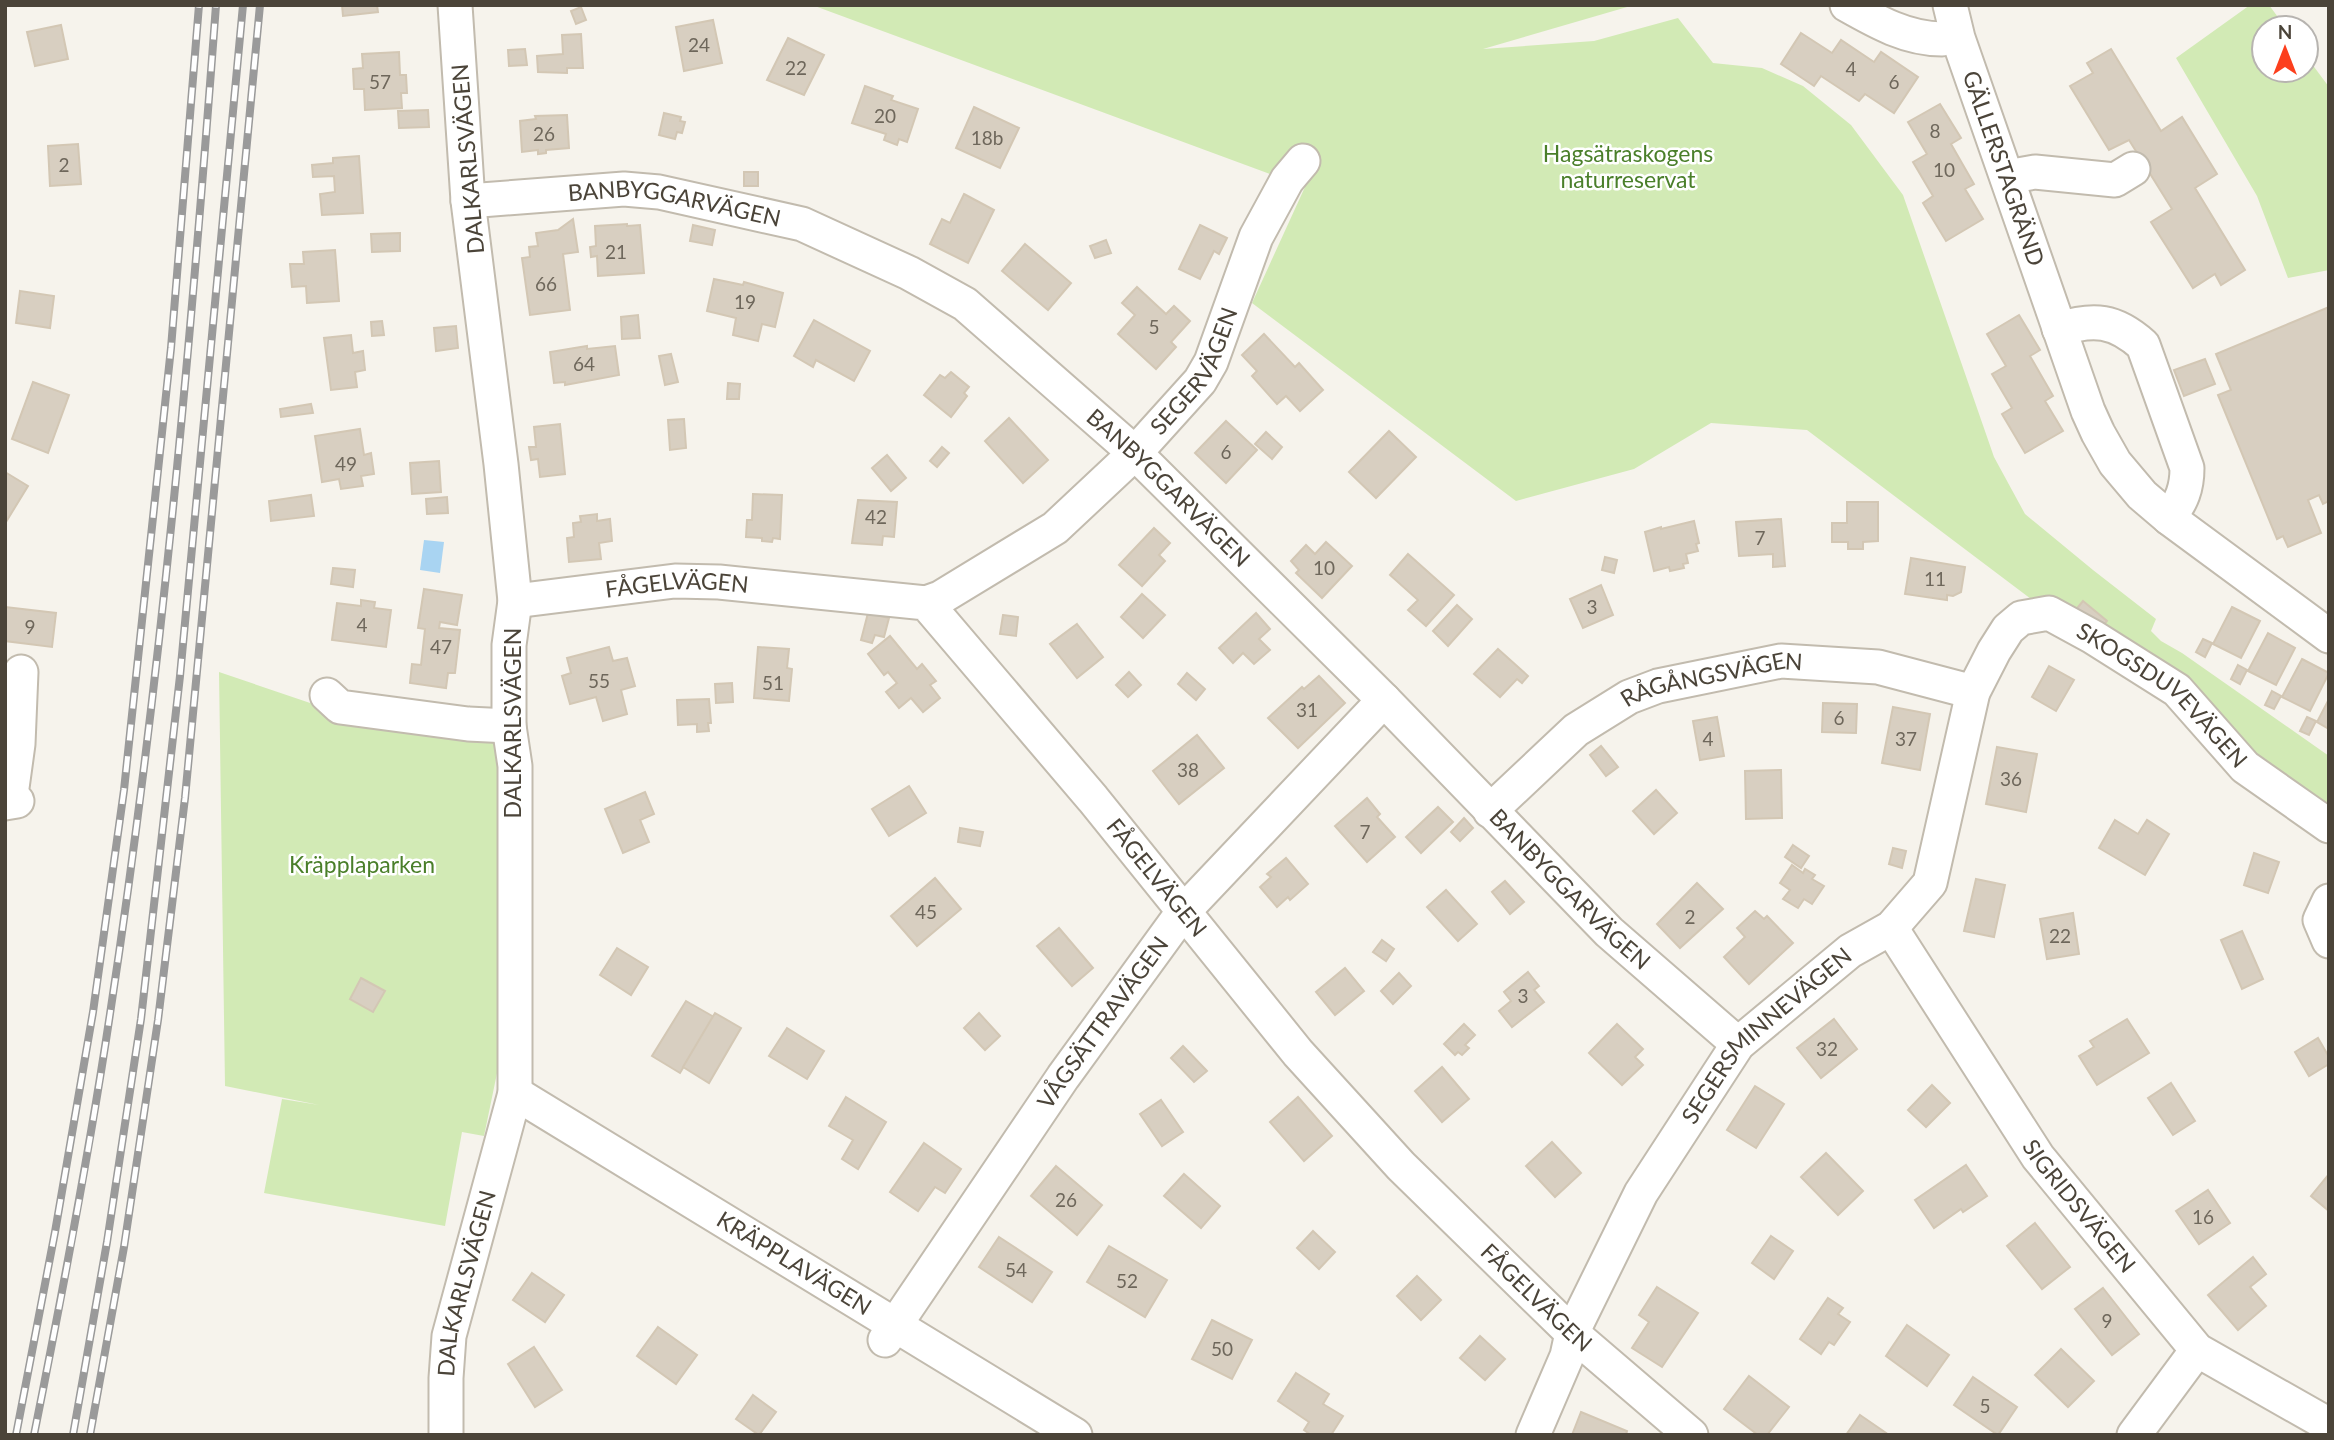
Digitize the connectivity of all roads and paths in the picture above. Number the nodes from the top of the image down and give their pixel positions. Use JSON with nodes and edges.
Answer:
{"nodes":[{"id":1,"x":455,"y":5,"type":"edge"},
{"id":2,"x":1847,"y":5,"type":"edge"},
{"id":3,"x":1950,"y":5,"type":"edge"},
{"id":4,"x":1942,"y":39,"type":"dead end"},
{"id":5,"x":1303,"y":161,"type":"dead end"},
{"id":6,"x":2133,"y":169,"type":"dead end"},
{"id":7,"x":2007,"y":177,"type":"junction"},
{"id":8,"x":468,"y":201,"type":"junction"},
{"id":9,"x":2059,"y":329,"type":"junction"},
{"id":10,"x":1135,"y":453,"type":"junction"},
{"id":11,"x":2169,"y":518,"type":"junction"},
{"id":12,"x":514,"y":601,"type":"junction"},
{"id":13,"x":926,"y":603,"type":"junction"},
{"id":14,"x":2329,"y":636,"type":"edge"},
{"id":15,"x":1994,"y":651,"type":"joint"},
{"id":16,"x":21,"y":672,"type":"dead end"},
{"id":17,"x":1973,"y":692,"type":"junction"},
{"id":18,"x":327,"y":695,"type":"dead end"},
{"id":19,"x":1384,"y":700,"type":"junction"},
{"id":20,"x":509,"y":726,"type":"junction"},
{"id":21,"x":11,"y":802,"type":"edge"},
{"id":22,"x":1490,"y":811,"type":"junction"},
{"id":23,"x":2329,"y":826,"type":"edge"},
{"id":24,"x":2329,"y":901,"type":"edge"},
{"id":25,"x":1184,"y":912,"type":"junction"},
{"id":26,"x":1891,"y":928,"type":"junction"},
{"id":27,"x":2329,"y":941,"type":"edge"},
{"id":28,"x":1738,"y":1044,"type":"junction"},
{"id":29,"x":515,"y":1093,"type":"junction"},
{"id":30,"x":891,"y":1332,"type":"junction"},
{"id":31,"x":1572,"y":1333,"type":"junction"},
{"id":32,"x":2197,"y":1350,"type":"junction"},
{"id":33,"x":2329,"y":1425,"type":"edge"},
{"id":34,"x":446,"y":1435,"type":"edge"},
{"id":35,"x":1075,"y":1435,"type":"edge"},
{"id":36,"x":1533,"y":1435,"type":"edge"},
{"id":37,"x":1691,"y":1435,"type":"edge"},
{"id":38,"x":2134,"y":1435,"type":"edge"}],
"edges":[{"from":1,"to":8,"type":"street","name":"DALKARLSVÄGEN"},
{"from":2,"to":4,"type":"street"},
{"from":3,"to":7,"type":"street","name":"GÄLLERSTAGRÄND"},
{"from":5,"to":10,"type":"street","name":"SEGERVÄGEN"},
{"from":6,"to":7,"type":"street"},
{"from":7,"to":9,"type":"street","name":"GÄLLERSTAGRÄND"},
{"from":8,"to":10,"type":"street","name":"BANBYGGARVÄGEN"},
{"from":8,"to":12,"type":"street","name":"DALKARLSVÄGEN"},
{"from":9,"to":11,"type":"street","name":"GÄLLERSTAGRÄND"},
{"from":9,"to":11,"type":"street"},
{"from":10,"to":13,"type":"street","name":"SEGERVÄGEN"},
{"from":10,"to":19,"type":"street","name":"BANBYGGARVÄGEN"},
{"from":11,"to":14,"type":"street","name":"GÄLLERSTAGRÄND"},
{"from":12,"to":13,"type":"street","name":"FÅGELVÄGEN"},
{"from":12,"to":20,"type":"street","name":"DALKARLSVÄGEN"},
{"from":13,"to":25,"type":"street","name":"FÅGELVÄGEN"},
{"from":15,"to":17,"type":"street","name":"SEGERSMINNEVÄGEN"},
{"from":15,"to":23,"type":"street","name":"SKOGSDUVEVÄGEN"},
{"from":16,"to":21,"type":"street"},
{"from":17,"to":22,"type":"street","name":"RÅGÅNGSVÄGEN"},
{"from":17,"to":26,"type":"street","name":"SEGERSMINNEVÄGEN"},
{"from":18,"to":20,"type":"street"},
{"from":19,"to":22,"type":"street","name":"BANBYGGARVÄGEN"},
{"from":19,"to":25,"type":"street","name":"VÅGSÄTTRAVÄGEN"},
{"from":20,"to":29,"type":"street","name":"DALKARLSVÄGEN"},
{"from":22,"to":28,"type":"street","name":"BANBYGGARVÄGEN"},
{"from":24,"to":27,"type":"street"},
{"from":25,"to":30,"type":"street","name":"VÅGSÄTTRAVÄGEN"},
{"from":25,"to":31,"type":"street","name":"FÅGELVÄGEN"},
{"from":26,"to":28,"type":"street","name":"SEGERSMINNEVÄGEN"},
{"from":26,"to":32,"type":"street","name":"SIGRIDSVÄGEN"},
{"from":28,"to":31,"type":"street","name":"SEGERSMINNEVÄGEN"},
{"from":29,"to":30,"type":"street","name":"KRÄPPLAVÄGEN"},
{"from":29,"to":34,"type":"street","name":"DALKARLSVÄGEN"},
{"from":30,"to":35,"type":"street","name":"KRÄPPLAVÄGEN"},
{"from":31,"to":36,"type":"street","name":"SEGERSMINNEVÄGEN"},
{"from":31,"to":37,"type":"street","name":"FÅGELVÄGEN"},
{"from":32,"to":33,"type":"street","name":"SIGRIDSVÄGEN"},
{"from":32,"to":38,"type":"street"}]}
